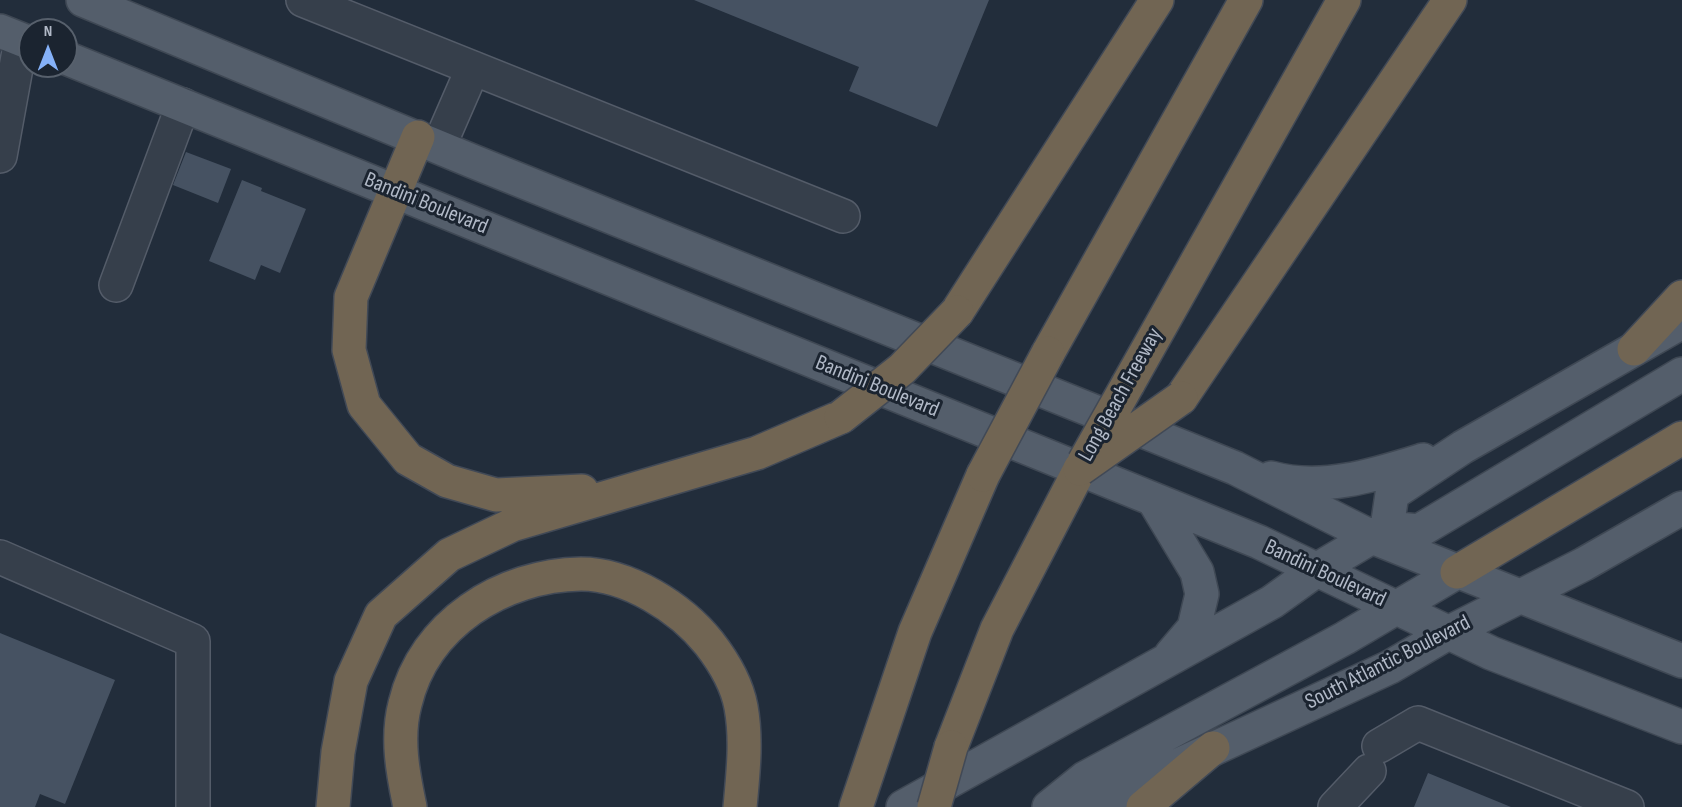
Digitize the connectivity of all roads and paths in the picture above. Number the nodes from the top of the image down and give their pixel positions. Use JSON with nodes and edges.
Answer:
{"nodes":[{"id":1,"x":83,"y":0,"type":"edge"},
{"id":2,"x":303,"y":0,"type":"edge"},
{"id":3,"x":1157,"y":0,"type":"edge"},
{"id":4,"x":1246,"y":0,"type":"edge"},
{"id":5,"x":1344,"y":0,"type":"edge"},
{"id":6,"x":1450,"y":0,"type":"edge"},
{"id":7,"x":17,"y":38,"type":"edge"},
{"id":8,"x":78,"y":63,"type":"edge"},
{"id":9,"x":473,"y":68,"type":"junction"},
{"id":10,"x":183,"y":105,"type":"junction"},
{"id":11,"x":429,"y":142,"type":"junction"},
{"id":12,"x":0,"y":156,"type":"edge"},
{"id":13,"x":396,"y":192,"type":"junction"},
{"id":14,"x":843,"y":216,"type":"dead end"},
{"id":15,"x":116,"y":285,"type":"dead end"},
{"id":16,"x":1682,"y":297,"type":"edge"},
{"id":17,"x":1682,"y":322,"type":"edge"},
{"id":18,"x":1634,"y":349,"type":"junction"},
{"id":19,"x":1682,"y":374,"type":"edge"},
{"id":20,"x":1682,"y":438,"type":"edge"},
{"id":21,"x":1463,"y":447,"type":"junction"},
{"id":22,"x":1235,"y":468,"type":"junction"},
{"id":23,"x":1080,"y":469,"type":"junction"},
{"id":24,"x":632,"y":489,"type":"junction"},
{"id":25,"x":1154,"y":499,"type":"junction"},
{"id":26,"x":1682,"y":508,"type":"edge"},
{"id":27,"x":1379,"y":532,"type":"junction"},
{"id":28,"x":0,"y":557,"type":"edge"},
{"id":29,"x":1318,"y":570,"type":"junction"},
{"id":30,"x":1457,"y":572,"type":"junction"},
{"id":31,"x":1518,"y":597,"type":"junction"},
{"id":32,"x":1395,"y":607,"type":"junction"},
{"id":33,"x":1448,"y":633,"type":"junction"},
{"id":34,"x":1682,"y":661,"type":"edge"},
{"id":35,"x":1162,"y":666,"type":"junction"},
{"id":36,"x":1682,"y":727,"type":"edge"},
{"id":37,"x":1213,"y":748,"type":"junction"},
{"id":38,"x":858,"y":798,"type":"edge"},
{"id":39,"x":194,"y":807,"type":"edge"},
{"id":40,"x":333,"y":807,"type":"edge"},
{"id":41,"x":410,"y":807,"type":"edge"},
{"id":42,"x":740,"y":807,"type":"edge"},
{"id":43,"x":903,"y":807,"type":"edge"},
{"id":44,"x":934,"y":807,"type":"edge"},
{"id":45,"x":1049,"y":807,"type":"edge"},
{"id":46,"x":1088,"y":807,"type":"edge"},
{"id":47,"x":1143,"y":807,"type":"edge"},
{"id":48,"x":1335,"y":807,"type":"edge"},
{"id":49,"x":1628,"y":807,"type":"edge"}],
"edges":[{"from":1,"to":11,"type":"main road"},
{"from":2,"to":9,"type":"lane"},
{"from":3,"to":24,"type":"highway","bridge":true},
{"from":4,"to":38,"type":"highway","bridge":true},
{"from":5,"to":23,"type":"highway","name":"Long Beach Freeway","bridge":true},
{"from":6,"to":23,"type":"highway","bridge":true},
{"from":7,"to":12,"type":"lane"},
{"from":8,"to":10,"type":"main road","name":"Bandini Boulevard"},
{"from":9,"to":11,"type":"lane"},
{"from":9,"to":14,"type":"lane"},
{"from":10,"to":13,"type":"main road","name":"Bandini Boulevard"},
{"from":10,"to":15,"type":"lane"},
{"from":11,"to":13,"type":"highway"},
{"from":11,"to":22,"type":"main road"},
{"from":13,"to":24,"type":"highway"},
{"from":13,"to":25,"type":"main road","name":"Bandini Boulevard"},
{"from":16,"to":18,"type":"highway"},
{"from":17,"to":18,"type":"main road"},
{"from":18,"to":21,"type":"main road"},
{"from":19,"to":27,"type":"main road"},
{"from":20,"to":30,"type":"highway"},
{"from":21,"to":22,"type":"main road"},
{"from":21,"to":27,"type":"main road"},
{"from":22,"to":27,"type":"main road"},
{"from":23,"to":44,"type":"highway","name":"Long Beach Freeway","bridge":true},
{"from":24,"to":40,"type":"highway"},
{"from":25,"to":29,"type":"main road","name":"Bandini Boulevard"},
{"from":25,"to":35,"type":"main road"},
{"from":26,"to":31,"type":"main road","name":"South Atlantic Boulevard"},
{"from":27,"to":29,"type":"main road"},
{"from":27,"to":30,"type":"main road"},
{"from":28,"to":39,"type":"lane"},
{"from":29,"to":32,"type":"main road","name":"Bandini Boulevard"},
{"from":29,"to":35,"type":"main road"},
{"from":30,"to":31,"type":"main road"},
{"from":30,"to":32,"type":"main road"},
{"from":31,"to":33,"type":"main road","name":"South Atlantic Boulevard"},
{"from":31,"to":34,"type":"main road"},
{"from":32,"to":33,"type":"main road","name":"Bandini Boulevard"},
{"from":32,"to":45,"type":"main road"},
{"from":33,"to":36,"type":"main road","name":"Bandini Boulevard"},
{"from":33,"to":37,"type":"main road","name":"South Atlantic Boulevard"},
{"from":35,"to":43,"type":"main road"},
{"from":37,"to":46,"type":"main road","name":"South Atlantic Boulevard"},
{"from":37,"to":47,"type":"highway"},
{"from":41,"to":42,"type":"highway"},
{"from":48,"to":49,"type":"lane"}]}
